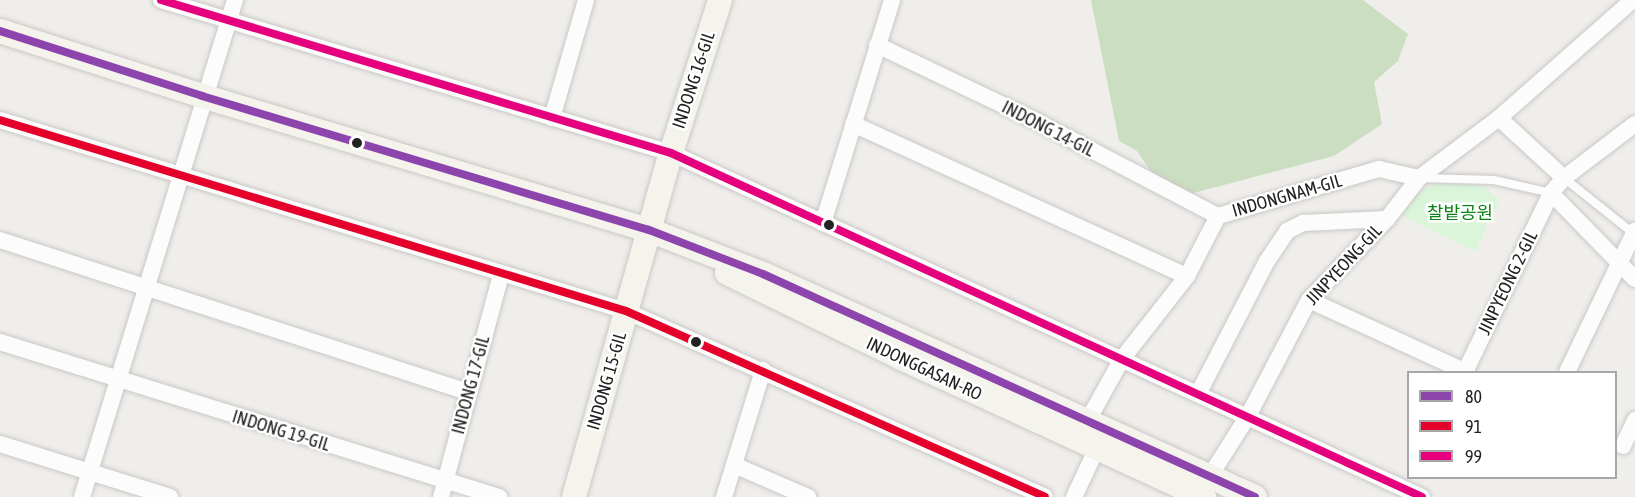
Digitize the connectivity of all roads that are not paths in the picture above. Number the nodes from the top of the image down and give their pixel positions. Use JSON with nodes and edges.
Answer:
{"nodes":[{"id":1,"x":160,"y":0,"type":"edge"},
{"id":2,"x":235,"y":0,"type":"edge"},
{"id":3,"x":586,"y":0,"type":"edge"},
{"id":4,"x":720,"y":0,"type":"edge"},
{"id":5,"x":892,"y":0,"type":"edge"},
{"id":6,"x":1634,"y":0,"type":"edge"},
{"id":7,"x":229,"y":21,"type":"junction"},
{"id":8,"x":0,"y":31,"type":"edge"},
{"id":9,"x":877,"y":45,"type":"junction"},
{"id":10,"x":202,"y":96,"type":"junction"},
{"id":11,"x":552,"y":118,"type":"junction"},
{"id":12,"x":1499,"y":118,"type":"junction"},
{"id":13,"x":0,"y":120,"type":"edge"},
{"id":14,"x":853,"y":124,"type":"junction"},
{"id":15,"x":1635,"y":124,"type":"edge"},
{"id":16,"x":671,"y":153,"type":"junction"},
{"id":17,"x":178,"y":176,"type":"junction"},
{"id":18,"x":1419,"y":178,"type":"junction"},
{"id":19,"x":1564,"y":178,"type":"junction"},
{"id":20,"x":1551,"y":193,"type":"junction"},
{"id":21,"x":1218,"y":216,"type":"junction"},
{"id":22,"x":1387,"y":219,"type":"junction"},
{"id":23,"x":823,"y":223,"type":"junction"},
{"id":24,"x":649,"y":230,"type":"junction"},
{"id":25,"x":1634,"y":232,"type":"edge"},
{"id":26,"x":0,"y":240,"type":"edge"},
{"id":27,"x":1618,"y":262,"type":"junction"},
{"id":28,"x":501,"y":274,"type":"junction"},
{"id":29,"x":1187,"y":276,"type":"junction"},
{"id":30,"x":1635,"y":279,"type":"edge"},
{"id":31,"x":145,"y":287,"type":"junction"},
{"id":32,"x":1309,"y":300,"type":"junction"},
{"id":33,"x":626,"y":311,"type":"junction"},
{"id":34,"x":0,"y":342,"type":"edge"},
{"id":35,"x":1122,"y":359,"type":"junction"},
{"id":36,"x":763,"y":370,"type":"junction"},
{"id":37,"x":1464,"y":371,"type":"edge"},
{"id":38,"x":1466,"y":371,"type":"edge"},
{"id":39,"x":1567,"y":371,"type":"edge"},
{"id":40,"x":117,"y":381,"type":"junction"},
{"id":41,"x":469,"y":392,"type":"junction"},
{"id":42,"x":1198,"y":394,"type":"junction"},
{"id":43,"x":1248,"y":416,"type":"junction"},
{"id":44,"x":1088,"y":420,"type":"junction"},
{"id":45,"x":1635,"y":420,"type":"edge"},
{"id":46,"x":0,"y":444,"type":"edge"},
{"id":47,"x":1625,"y":446,"type":"edge"},
{"id":48,"x":1097,"y":448,"type":"junction"},
{"id":49,"x":734,"y":465,"type":"junction"},
{"id":50,"x":90,"y":472,"type":"junction"},
{"id":51,"x":1207,"y":487,"type":"edge"},
{"id":52,"x":443,"y":489,"type":"edge"},
{"id":53,"x":82,"y":497,"type":"edge"},
{"id":54,"x":170,"y":497,"type":"edge"},
{"id":55,"x":499,"y":497,"type":"edge"},
{"id":56,"x":574,"y":497,"type":"edge"},
{"id":57,"x":724,"y":497,"type":"edge"},
{"id":58,"x":808,"y":497,"type":"edge"},
{"id":59,"x":1045,"y":497,"type":"edge"},
{"id":60,"x":1074,"y":497,"type":"edge"},
{"id":61,"x":1255,"y":497,"type":"edge"},
{"id":62,"x":1422,"y":497,"type":"edge"}],
"edges":[{"from":1,"to":7,"type":"street"},
{"from":2,"to":7,"type":"street"},
{"from":3,"to":11,"type":"street"},
{"from":4,"to":16,"type":"main road","name":"INDONG 16-GIL"},
{"from":5,"to":9,"type":"street"},
{"from":6,"to":12,"type":"street","name":"JINPYEONG-GIL"},
{"from":7,"to":10,"type":"street"},
{"from":7,"to":11,"type":"street"},
{"from":8,"to":10,"type":"main road","name":"INDONGGASAN-RO"},
{"from":9,"to":14,"type":"street"},
{"from":9,"to":21,"type":"street","name":"INDONG 14-GIL"},
{"from":10,"to":17,"type":"street"},
{"from":10,"to":24,"type":"main road","name":"INDONGGASAN-RO"},
{"from":11,"to":16,"type":"street"},
{"from":12,"to":18,"type":"street","name":"JINPYEONG-GIL"},
{"from":12,"to":19,"type":"street"},
{"from":13,"to":17,"type":"street"},
{"from":14,"to":23,"type":"street"},
{"from":14,"to":29,"type":"street"},
{"from":15,"to":19,"type":"street","name":"JINPYEONG 2-GIL"},
{"from":16,"to":23,"type":"street"},
{"from":16,"to":24,"type":"main road","name":"INDONG 16-GIL"},
{"from":17,"to":28,"type":"street"},
{"from":17,"to":31,"type":"street"},
{"from":18,"to":20,"type":"lane"},
{"from":18,"to":21,"type":"street","name":"INDONGNAM-GIL"},
{"from":18,"to":22,"type":"street","name":"JINPYEONG-GIL"},
{"from":19,"to":20,"type":"street","name":"JINPYEONG 2-GIL"},
{"from":19,"to":25,"type":"lane"},
{"from":20,"to":27,"type":"street"},
{"from":20,"to":38,"type":"street","name":"JINPYEONG 2-GIL"},
{"from":21,"to":29,"type":"street","name":"INDONGNAM-GIL"},
{"from":22,"to":32,"type":"street","name":"JINPYEONG-GIL"},
{"from":22,"to":42,"type":"street","name":"INDONGNAM-GIL"},
{"from":23,"to":35,"type":"street"},
{"from":24,"to":33,"type":"main road","name":"INDONG 15-GIL"},
{"from":24,"to":44,"type":"main road","name":"INDONGGASAN-RO"},
{"from":24,"to":48,"type":"main road","name":"INDONGGASAN-RO"},
{"from":25,"to":27,"type":"street"},
{"from":26,"to":31,"type":"street"},
{"from":27,"to":30,"type":"street"},
{"from":27,"to":39,"type":"street"},
{"from":28,"to":33,"type":"street"},
{"from":28,"to":41,"type":"street","name":"INDONG 17-GIL"},
{"from":29,"to":35,"type":"street","name":"INDONGNAM-GIL"},
{"from":31,"to":40,"type":"street"},
{"from":31,"to":41,"type":"street"},
{"from":32,"to":37,"type":"street","name":"JINPYEONG 2-GIL"},
{"from":32,"to":43,"type":"street","name":"JINPYEONG-GIL"},
{"from":33,"to":36,"type":"street"},
{"from":33,"to":56,"type":"main road","name":"INDONG 15-GIL"},
{"from":34,"to":40,"type":"street","name":"INDONG 19-GIL"},
{"from":35,"to":42,"type":"street"},
{"from":35,"to":44,"type":"street","name":"INDONGNAM-GIL"},
{"from":36,"to":49,"type":"street"},
{"from":36,"to":59,"type":"street"},
{"from":40,"to":50,"type":"street"},
{"from":40,"to":52,"type":"street","name":"INDONG 19-GIL"},
{"from":41,"to":52,"type":"street","name":"INDONG 17-GIL"},
{"from":42,"to":43,"type":"street"},
{"from":43,"to":51,"type":"street","name":"JINPYEONG-GIL"},
{"from":43,"to":62,"type":"street"},
{"from":44,"to":51,"type":"main road","name":"INDONGGASAN-RO"},
{"from":45,"to":47,"type":"street"},
{"from":46,"to":50,"type":"street"},
{"from":48,"to":51,"type":"main road","name":"INDONGGASAN-RO"},
{"from":48,"to":60,"type":"street"},
{"from":49,"to":57,"type":"street"},
{"from":49,"to":58,"type":"street"},
{"from":50,"to":53,"type":"street"},
{"from":50,"to":54,"type":"street"},
{"from":51,"to":61,"type":"main road","name":"INDONGGASAN-RO"},
{"from":52,"to":55,"type":"street"}]}
